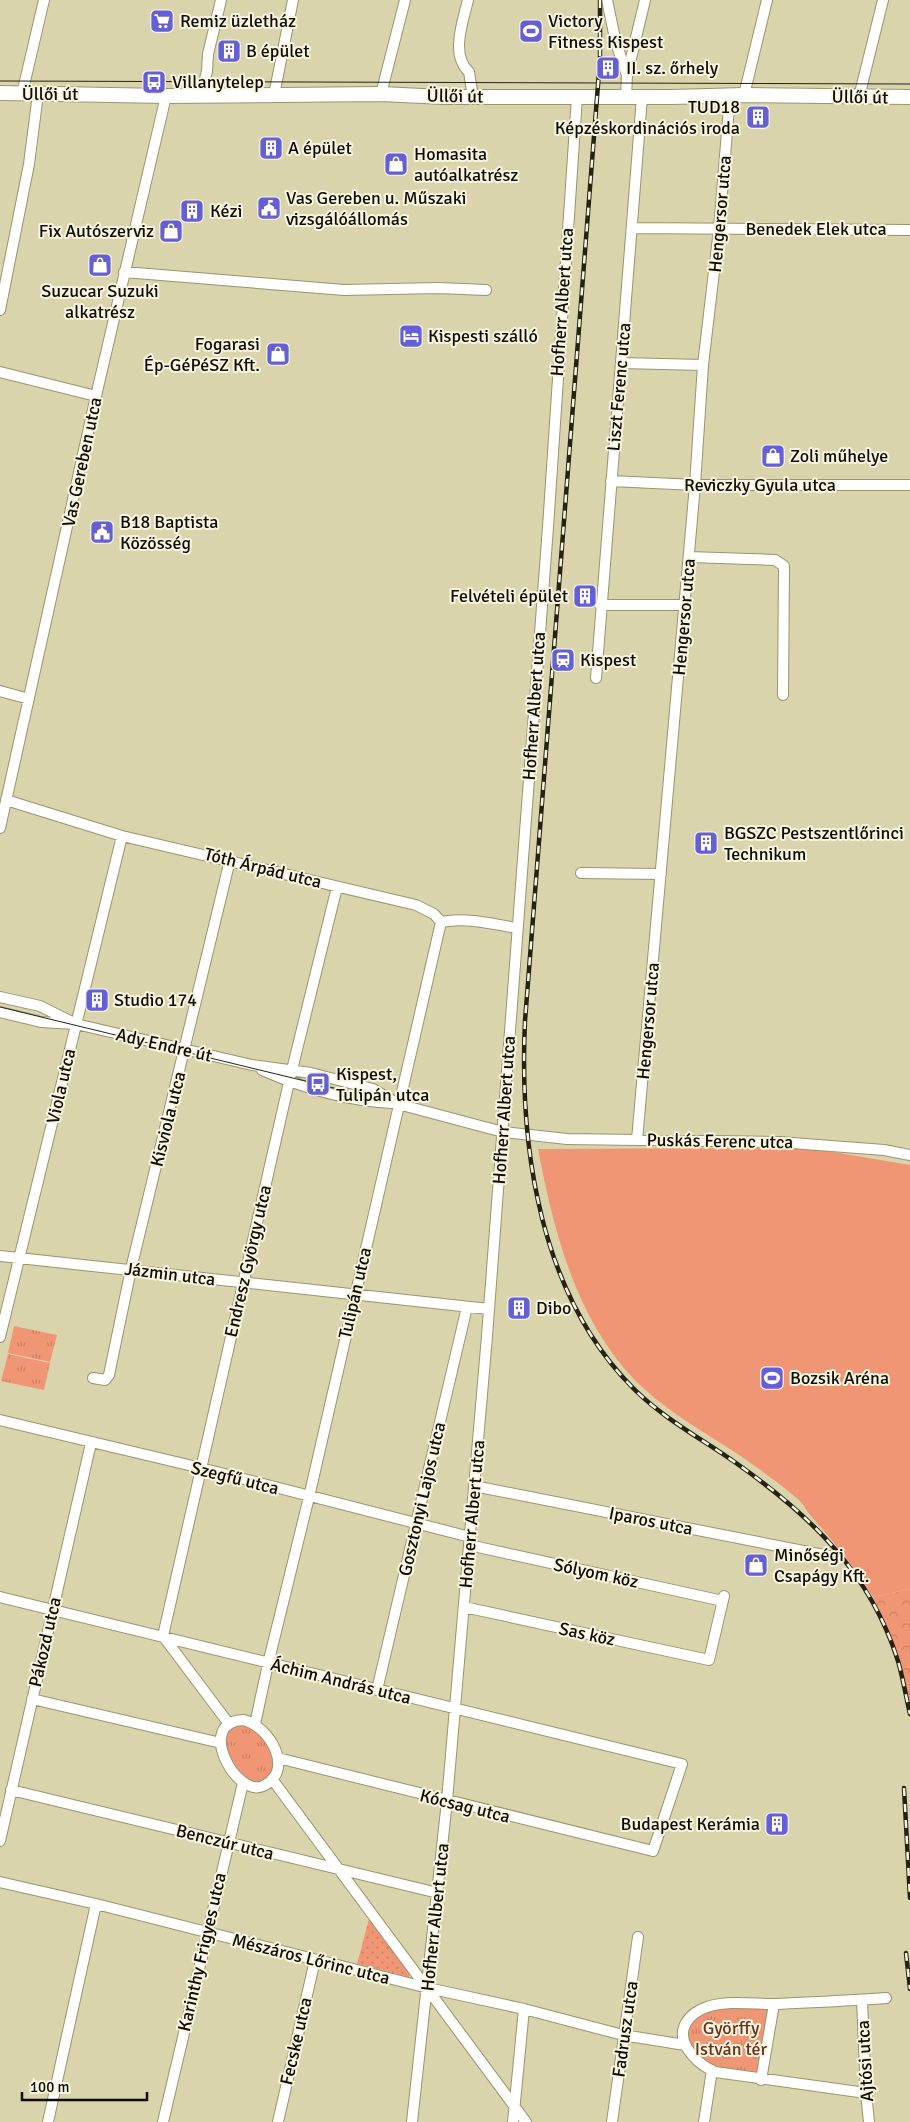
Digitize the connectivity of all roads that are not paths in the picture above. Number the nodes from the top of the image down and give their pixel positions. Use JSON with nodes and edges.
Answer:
{"nodes":[{"id":1,"x":44,"y":0,"type":"edge"},
{"id":2,"x":221,"y":0,"type":"edge"},
{"id":3,"x":293,"y":0,"type":"edge"},
{"id":4,"x":406,"y":0,"type":"edge"},
{"id":5,"x":468,"y":0,"type":"edge"},
{"id":6,"x":607,"y":0,"type":"edge"},
{"id":7,"x":645,"y":0,"type":"edge"},
{"id":8,"x":767,"y":0,"type":"edge"},
{"id":9,"x":884,"y":0,"type":"edge"},
{"id":10,"x":627,"y":76,"type":"junction"},
{"id":11,"x":0,"y":93,"type":"edge"},
{"id":12,"x":22,"y":94,"type":"junction"},
{"id":13,"x":38,"y":94,"type":"junction"},
{"id":14,"x":382,"y":94,"type":"junction"},
{"id":15,"x":201,"y":95,"type":"junction"},
{"id":16,"x":274,"y":95,"type":"junction"},
{"id":17,"x":737,"y":95,"type":"junction"},
{"id":18,"x":166,"y":96,"type":"junction"},
{"id":19,"x":473,"y":97,"type":"junction"},
{"id":20,"x":577,"y":97,"type":"junction"},
{"id":21,"x":626,"y":97,"type":"junction"},
{"id":22,"x":642,"y":97,"type":"junction"},
{"id":23,"x":859,"y":97,"type":"junction"},
{"id":24,"x":910,"y":97,"type":"edge"},
{"id":25,"x":632,"y":228,"type":"junction"},
{"id":26,"x":719,"y":229,"type":"junction"},
{"id":27,"x":910,"y":230,"type":"edge"},
{"id":28,"x":124,"y":272,"type":"junction"},
{"id":29,"x":486,"y":290,"type":"dead end"},
{"id":30,"x":0,"y":310,"type":"edge"},
{"id":31,"x":621,"y":363,"type":"junction"},
{"id":32,"x":703,"y":365,"type":"junction"},
{"id":33,"x":0,"y":372,"type":"edge"},
{"id":34,"x":96,"y":396,"type":"junction"},
{"id":35,"x":611,"y":481,"type":"junction"},
{"id":36,"x":696,"y":485,"type":"junction"},
{"id":37,"x":910,"y":485,"type":"edge"},
{"id":38,"x":689,"y":557,"type":"junction"},
{"id":39,"x":600,"y":604,"type":"junction"},
{"id":40,"x":685,"y":605,"type":"junction"},
{"id":41,"x":596,"y":678,"type":"dead end"},
{"id":42,"x":0,"y":691,"type":"edge"},
{"id":43,"x":783,"y":695,"type":"dead end"},
{"id":44,"x":29,"y":699,"type":"junction"},
{"id":45,"x":6,"y":800,"type":"junction"},
{"id":46,"x":0,"y":828,"type":"edge"},
{"id":47,"x":122,"y":836,"type":"junction"},
{"id":48,"x":230,"y":860,"type":"junction"},
{"id":49,"x":581,"y":873,"type":"dead end"},
{"id":50,"x":661,"y":874,"type":"junction"},
{"id":51,"x":337,"y":887,"type":"junction"},
{"id":52,"x":441,"y":922,"type":"junction"},
{"id":53,"x":517,"y":928,"type":"junction"},
{"id":54,"x":0,"y":997,"type":"edge"},
{"id":55,"x":0,"y":1012,"type":"edge"},
{"id":56,"x":76,"y":1024,"type":"junction"},
{"id":57,"x":185,"y":1050,"type":"junction"},
{"id":58,"x":252,"y":1065,"type":"junction"},
{"id":59,"x":294,"y":1070,"type":"junction"},
{"id":60,"x":289,"y":1082,"type":"junction"},
{"id":61,"x":398,"y":1104,"type":"junction"},
{"id":62,"x":503,"y":1132,"type":"junction"},
{"id":63,"x":528,"y":1135,"type":"joint"},
{"id":64,"x":637,"y":1140,"type":"junction"},
{"id":65,"x":910,"y":1155,"type":"edge"},
{"id":66,"x":0,"y":1256,"type":"edge"},
{"id":67,"x":20,"y":1258,"type":"junction"},
{"id":68,"x":131,"y":1269,"type":"junction"},
{"id":69,"x":243,"y":1283,"type":"junction"},
{"id":70,"x":355,"y":1295,"type":"junction"},
{"id":71,"x":467,"y":1307,"type":"junction"},
{"id":72,"x":489,"y":1309,"type":"junction"},
{"id":73,"x":0,"y":1336,"type":"edge"},
{"id":74,"x":93,"y":1378,"type":"dead end"},
{"id":75,"x":0,"y":1420,"type":"edge"},
{"id":76,"x":91,"y":1443,"type":"junction"},
{"id":77,"x":200,"y":1468,"type":"junction"},
{"id":78,"x":474,"y":1486,"type":"junction"},
{"id":79,"x":309,"y":1497,"type":"junction"},
{"id":80,"x":416,"y":1524,"type":"junction"},
{"id":81,"x":470,"y":1541,"type":"junction"},
{"id":82,"x":829,"y":1556,"type":"dead end"},
{"id":83,"x":0,"y":1597,"type":"edge"},
{"id":84,"x":464,"y":1607,"type":"junction"},
{"id":85,"x":53,"y":1610,"type":"junction"},
{"id":86,"x":163,"y":1636,"type":"junction"},
{"id":87,"x":709,"y":1660,"type":"joint"},
{"id":88,"x":268,"y":1664,"type":"junction"},
{"id":89,"x":377,"y":1690,"type":"junction"},
{"id":90,"x":32,"y":1699,"type":"junction"},
{"id":91,"x":456,"y":1709,"type":"junction"},
{"id":92,"x":229,"y":1724,"type":"junction"},
{"id":93,"x":255,"y":1724,"type":"junction"},
{"id":94,"x":220,"y":1743,"type":"junction"},
{"id":95,"x":278,"y":1758,"type":"junction"},
{"id":96,"x":272,"y":1779,"type":"junction"},
{"id":97,"x":243,"y":1783,"type":"junction"},
{"id":98,"x":11,"y":1790,"type":"junction"},
{"id":99,"x":448,"y":1802,"type":"junction"},
{"id":100,"x":0,"y":1841,"type":"edge"},
{"id":101,"x":228,"y":1843,"type":"junction"},
{"id":102,"x":653,"y":1851,"type":"joint"},
{"id":103,"x":338,"y":1869,"type":"junction"},
{"id":104,"x":0,"y":1882,"type":"edge"},
{"id":105,"x":438,"y":1893,"type":"junction"},
{"id":106,"x":96,"y":1904,"type":"junction"},
{"id":107,"x":206,"y":1933,"type":"junction"},
{"id":108,"x":638,"y":1937,"type":"dead end"},
{"id":109,"x":315,"y":1960,"type":"junction"},
{"id":110,"x":428,"y":1988,"type":"junction"},
{"id":111,"x":886,"y":1998,"type":"dead end"},
{"id":112,"x":862,"y":2000,"type":"junction"},
{"id":113,"x":774,"y":2004,"type":"junction"},
{"id":114,"x":524,"y":2009,"type":"junction"},
{"id":115,"x":623,"y":2035,"type":"junction"},
{"id":116,"x":685,"y":2045,"type":"junction"},
{"id":117,"x":712,"y":2070,"type":"junction"},
{"id":118,"x":762,"y":2080,"type":"junction"},
{"id":119,"x":866,"y":2093,"type":"junction"},
{"id":120,"x":515,"y":2106,"type":"junction"},
{"id":121,"x":48,"y":2122,"type":"edge"},
{"id":122,"x":163,"y":2122,"type":"edge"},
{"id":123,"x":278,"y":2122,"type":"edge"},
{"id":124,"x":412,"y":2122,"type":"edge"},
{"id":125,"x":513,"y":2122,"type":"edge"},
{"id":126,"x":526,"y":2122,"type":"edge"},
{"id":127,"x":612,"y":2122,"type":"edge"},
{"id":128,"x":704,"y":2122,"type":"edge"},
{"id":129,"x":869,"y":2122,"type":"edge"}],
"edges":[{"from":1,"to":12,"type":"street"},
{"from":2,"to":15,"type":"street"},
{"from":3,"to":16,"type":"street"},
{"from":4,"to":14,"type":"street"},
{"from":5,"to":19,"type":"street"},
{"from":6,"to":10,"type":"street"},
{"from":7,"to":10,"type":"street"},
{"from":8,"to":17,"type":"street","name":"Hengersor utca"},
{"from":9,"to":23,"type":"street"},
{"from":10,"to":21,"type":"street"},
{"from":11,"to":12,"type":"main road","name":"Üllői út"},
{"from":12,"to":13,"type":"main road","name":"Üllői út"},
{"from":13,"to":18,"type":"main road","name":"Üllői út"},
{"from":13,"to":30,"type":"street"},
{"from":14,"to":16,"type":"main road","name":"Üllői út"},
{"from":14,"to":19,"type":"main road","name":"Üllői út"},
{"from":15,"to":16,"type":"main road","name":"Üllői út"},
{"from":15,"to":18,"type":"main road","name":"Üllői út"},
{"from":17,"to":22,"type":"main road","name":"Üllői út"},
{"from":17,"to":23,"type":"main road","name":"Üllői út"},
{"from":17,"to":26,"type":"street","name":"Hengersor utca"},
{"from":18,"to":28,"type":"street","name":"Vas Gereben utca"},
{"from":19,"to":20,"type":"main road","name":"Üllői út"},
{"from":20,"to":21,"type":"main road","name":"Üllői út"},
{"from":20,"to":53,"type":"street","name":"Hofherr Albert utca"},
{"from":21,"to":22,"type":"main road","name":"Üllői út"},
{"from":22,"to":25,"type":"street","name":"Liszt Ferenc utca"},
{"from":23,"to":24,"type":"main road","name":"Üllői út"},
{"from":25,"to":26,"type":"street","name":"Benedek Elek utca"},
{"from":25,"to":31,"type":"street","name":"Liszt Ferenc utca"},
{"from":26,"to":27,"type":"street","name":"Benedek Elek utca"},
{"from":26,"to":32,"type":"street","name":"Hengersor utca"},
{"from":28,"to":29,"type":"street"},
{"from":28,"to":34,"type":"street","name":"Vas Gereben utca"},
{"from":31,"to":32,"type":"street"},
{"from":31,"to":35,"type":"street","name":"Liszt Ferenc utca"},
{"from":32,"to":36,"type":"street","name":"Hengersor utca"},
{"from":33,"to":34,"type":"street"},
{"from":34,"to":44,"type":"street","name":"Vas Gereben utca"},
{"from":35,"to":36,"type":"street","name":"Reviczky Gyula utca"},
{"from":35,"to":39,"type":"street","name":"Liszt Ferenc utca"},
{"from":36,"to":37,"type":"street","name":"Reviczky Gyula utca"},
{"from":36,"to":38,"type":"street","name":"Hengersor utca"},
{"from":38,"to":40,"type":"street","name":"Hengersor utca"},
{"from":38,"to":43,"type":"street"},
{"from":39,"to":40,"type":"street"},
{"from":39,"to":41,"type":"street","name":"Liszt Ferenc utca"},
{"from":40,"to":50,"type":"street","name":"Hengersor utca"},
{"from":42,"to":44,"type":"street"},
{"from":44,"to":45,"type":"street","name":"Vas Gereben utca"},
{"from":45,"to":46,"type":"street","name":"Vas Gereben utca"},
{"from":45,"to":47,"type":"street","name":"Tóth Árpád utca"},
{"from":47,"to":48,"type":"street","name":"Tóth Árpád utca"},
{"from":47,"to":56,"type":"street","name":"Viola utca"},
{"from":48,"to":51,"type":"street","name":"Tóth Árpád utca"},
{"from":48,"to":57,"type":"street","name":"Kisviola utca"},
{"from":49,"to":50,"type":"street"},
{"from":50,"to":64,"type":"street","name":"Hengersor utca"},
{"from":51,"to":52,"type":"street","name":"Tóth Árpád utca"},
{"from":51,"to":59,"type":"street","name":"Endresz György utca"},
{"from":52,"to":53,"type":"street"},
{"from":52,"to":61,"type":"street","name":"Tulipán utca"},
{"from":53,"to":62,"type":"street","name":"Hofherr Albert utca"},
{"from":54,"to":56,"type":"street","name":"Ady Endre út"},
{"from":55,"to":56,"type":"street","name":"Ady Endre út"},
{"from":56,"to":57,"type":"street","name":"Ady Endre út"},
{"from":56,"to":67,"type":"street","name":"Viola utca"},
{"from":57,"to":58,"type":"street","name":"Ady Endre út"},
{"from":57,"to":68,"type":"street","name":"Kisviola utca"},
{"from":58,"to":59,"type":"street","name":"Ady Endre út"},
{"from":58,"to":60,"type":"street","name":"Ady Endre út"},
{"from":59,"to":60,"type":"street","name":"Endresz György utca"},
{"from":59,"to":61,"type":"street","name":"Ady Endre út"},
{"from":60,"to":61,"type":"street","name":"Ady Endre út"},
{"from":60,"to":69,"type":"street","name":"Endresz György utca"},
{"from":61,"to":62,"type":"street","name":"Ady Endre út"},
{"from":61,"to":70,"type":"street","name":"Tulipán utca"},
{"from":62,"to":63,"type":"street","name":"Ady Endre út"},
{"from":62,"to":72,"type":"street","name":"Hofherr Albert utca"},
{"from":63,"to":64,"type":"street","name":"Puskás Ferenc utca"},
{"from":64,"to":65,"type":"street","name":"Puskás Ferenc utca"},
{"from":66,"to":67,"type":"street","name":"Jázmin utca"},
{"from":67,"to":68,"type":"street","name":"Jázmin utca"},
{"from":67,"to":73,"type":"street","name":"Viola utca"},
{"from":68,"to":69,"type":"street","name":"Jázmin utca"},
{"from":68,"to":74,"type":"street","name":"Kisviola utca"},
{"from":69,"to":70,"type":"street","name":"Jázmin utca"},
{"from":69,"to":77,"type":"street","name":"Endresz György utca"},
{"from":70,"to":71,"type":"street","name":"Jázmin utca"},
{"from":70,"to":79,"type":"street","name":"Tulipán utca"},
{"from":71,"to":72,"type":"street","name":"Jázmin utca"},
{"from":71,"to":80,"type":"street","name":"Gosztonyi Lajos utca"},
{"from":72,"to":78,"type":"street","name":"Hofherr Albert utca"},
{"from":75,"to":76,"type":"street","name":"Szegfű utca"},
{"from":76,"to":77,"type":"street","name":"Szegfű utca"},
{"from":76,"to":85,"type":"street","name":"Pákozd utca"},
{"from":77,"to":79,"type":"street","name":"Szegfű utca"},
{"from":77,"to":86,"type":"street","name":"Endresz György utca"},
{"from":78,"to":81,"type":"street","name":"Hofherr Albert utca"},
{"from":78,"to":82,"type":"street","name":"Iparos utca"},
{"from":79,"to":80,"type":"street","name":"Szegfű utca"},
{"from":79,"to":88,"type":"street","name":"Tulipán utca"},
{"from":80,"to":81,"type":"street","name":"Szegfű utca"},
{"from":80,"to":89,"type":"street","name":"Gosztonyi Lajos utca"},
{"from":81,"to":84,"type":"street","name":"Hofherr Albert utca"},
{"from":81,"to":87,"type":"street","name":"Sólyom köz"},
{"from":83,"to":85,"type":"street","name":"Áchim András utca"},
{"from":84,"to":87,"type":"street","name":"Sas köz"},
{"from":84,"to":91,"type":"street","name":"Hofherr Albert utca"},
{"from":85,"to":86,"type":"street","name":"Áchim András utca"},
{"from":85,"to":90,"type":"street","name":"Pákozd utca"},
{"from":86,"to":88,"type":"street","name":"Áchim András utca"},
{"from":86,"to":92,"type":"street"},
{"from":88,"to":89,"type":"street","name":"Áchim András utca"},
{"from":88,"to":93,"type":"street"},
{"from":89,"to":91,"type":"street","name":"Áchim András utca"},
{"from":90,"to":94,"type":"street"},
{"from":90,"to":98,"type":"street","name":"Pákozd utca"},
{"from":91,"to":99,"type":"street","name":"Hofherr Albert utca"},
{"from":91,"to":102,"type":"street","name":"Áchim András utca"},
{"from":92,"to":93,"type":"street"},
{"from":92,"to":94,"type":"street"},
{"from":93,"to":95,"type":"street"},
{"from":94,"to":97,"type":"street"},
{"from":95,"to":96,"type":"street"},
{"from":95,"to":99,"type":"street","name":"Kócsag utca"},
{"from":96,"to":97,"type":"street"},
{"from":96,"to":103,"type":"street"},
{"from":97,"to":101,"type":"street","name":"Karinthy Frigyes utca"},
{"from":98,"to":100,"type":"street","name":"Pákozd utca"},
{"from":98,"to":101,"type":"street","name":"Benczúr utca"},
{"from":99,"to":102,"type":"street","name":"Kócsag utca"},
{"from":99,"to":105,"type":"street","name":"Hofherr Albert utca"},
{"from":101,"to":103,"type":"street","name":"Benczúr utca"},
{"from":101,"to":107,"type":"street","name":"Karinthy Frigyes utca"},
{"from":103,"to":105,"type":"street","name":"Benczúr utca"},
{"from":103,"to":110,"type":"street"},
{"from":104,"to":106,"type":"street","name":"Mészáros Lőrinc utca"},
{"from":105,"to":110,"type":"street","name":"Hofherr Albert utca"},
{"from":106,"to":107,"type":"street","name":"Mészáros Lőrinc utca"},
{"from":106,"to":121,"type":"street"},
{"from":107,"to":109,"type":"street","name":"Mészáros Lőrinc utca"},
{"from":107,"to":122,"type":"street","name":"Karinthy Frigyes utca"},
{"from":108,"to":115,"type":"street","name":"Fadrusz utca"},
{"from":109,"to":110,"type":"street","name":"Mészáros Lőrinc utca"},
{"from":109,"to":123,"type":"street","name":"Fecske utca"},
{"from":110,"to":114,"type":"street","name":"Mészáros Lőrinc utca"},
{"from":110,"to":120,"type":"street"},
{"from":110,"to":124,"type":"street","name":"Hofherr Albert utca"},
{"from":111,"to":112,"type":"street"},
{"from":112,"to":113,"type":"street"},
{"from":112,"to":119,"type":"street","name":"Ajtósi utca"},
{"from":113,"to":116,"type":"street"},
{"from":113,"to":118,"type":"street"},
{"from":114,"to":115,"type":"street","name":"Mészáros Lőrinc utca"},
{"from":114,"to":120,"type":"street"},
{"from":115,"to":116,"type":"street","name":"Mészáros Lőrinc utca"},
{"from":115,"to":127,"type":"street","name":"Fadrusz utca"},
{"from":116,"to":117,"type":"street"},
{"from":117,"to":118,"type":"street"},
{"from":117,"to":128,"type":"street"},
{"from":118,"to":119,"type":"street"},
{"from":119,"to":129,"type":"street","name":"Ajtósi utca"},
{"from":120,"to":125,"type":"street"},
{"from":120,"to":126,"type":"street"}]}
